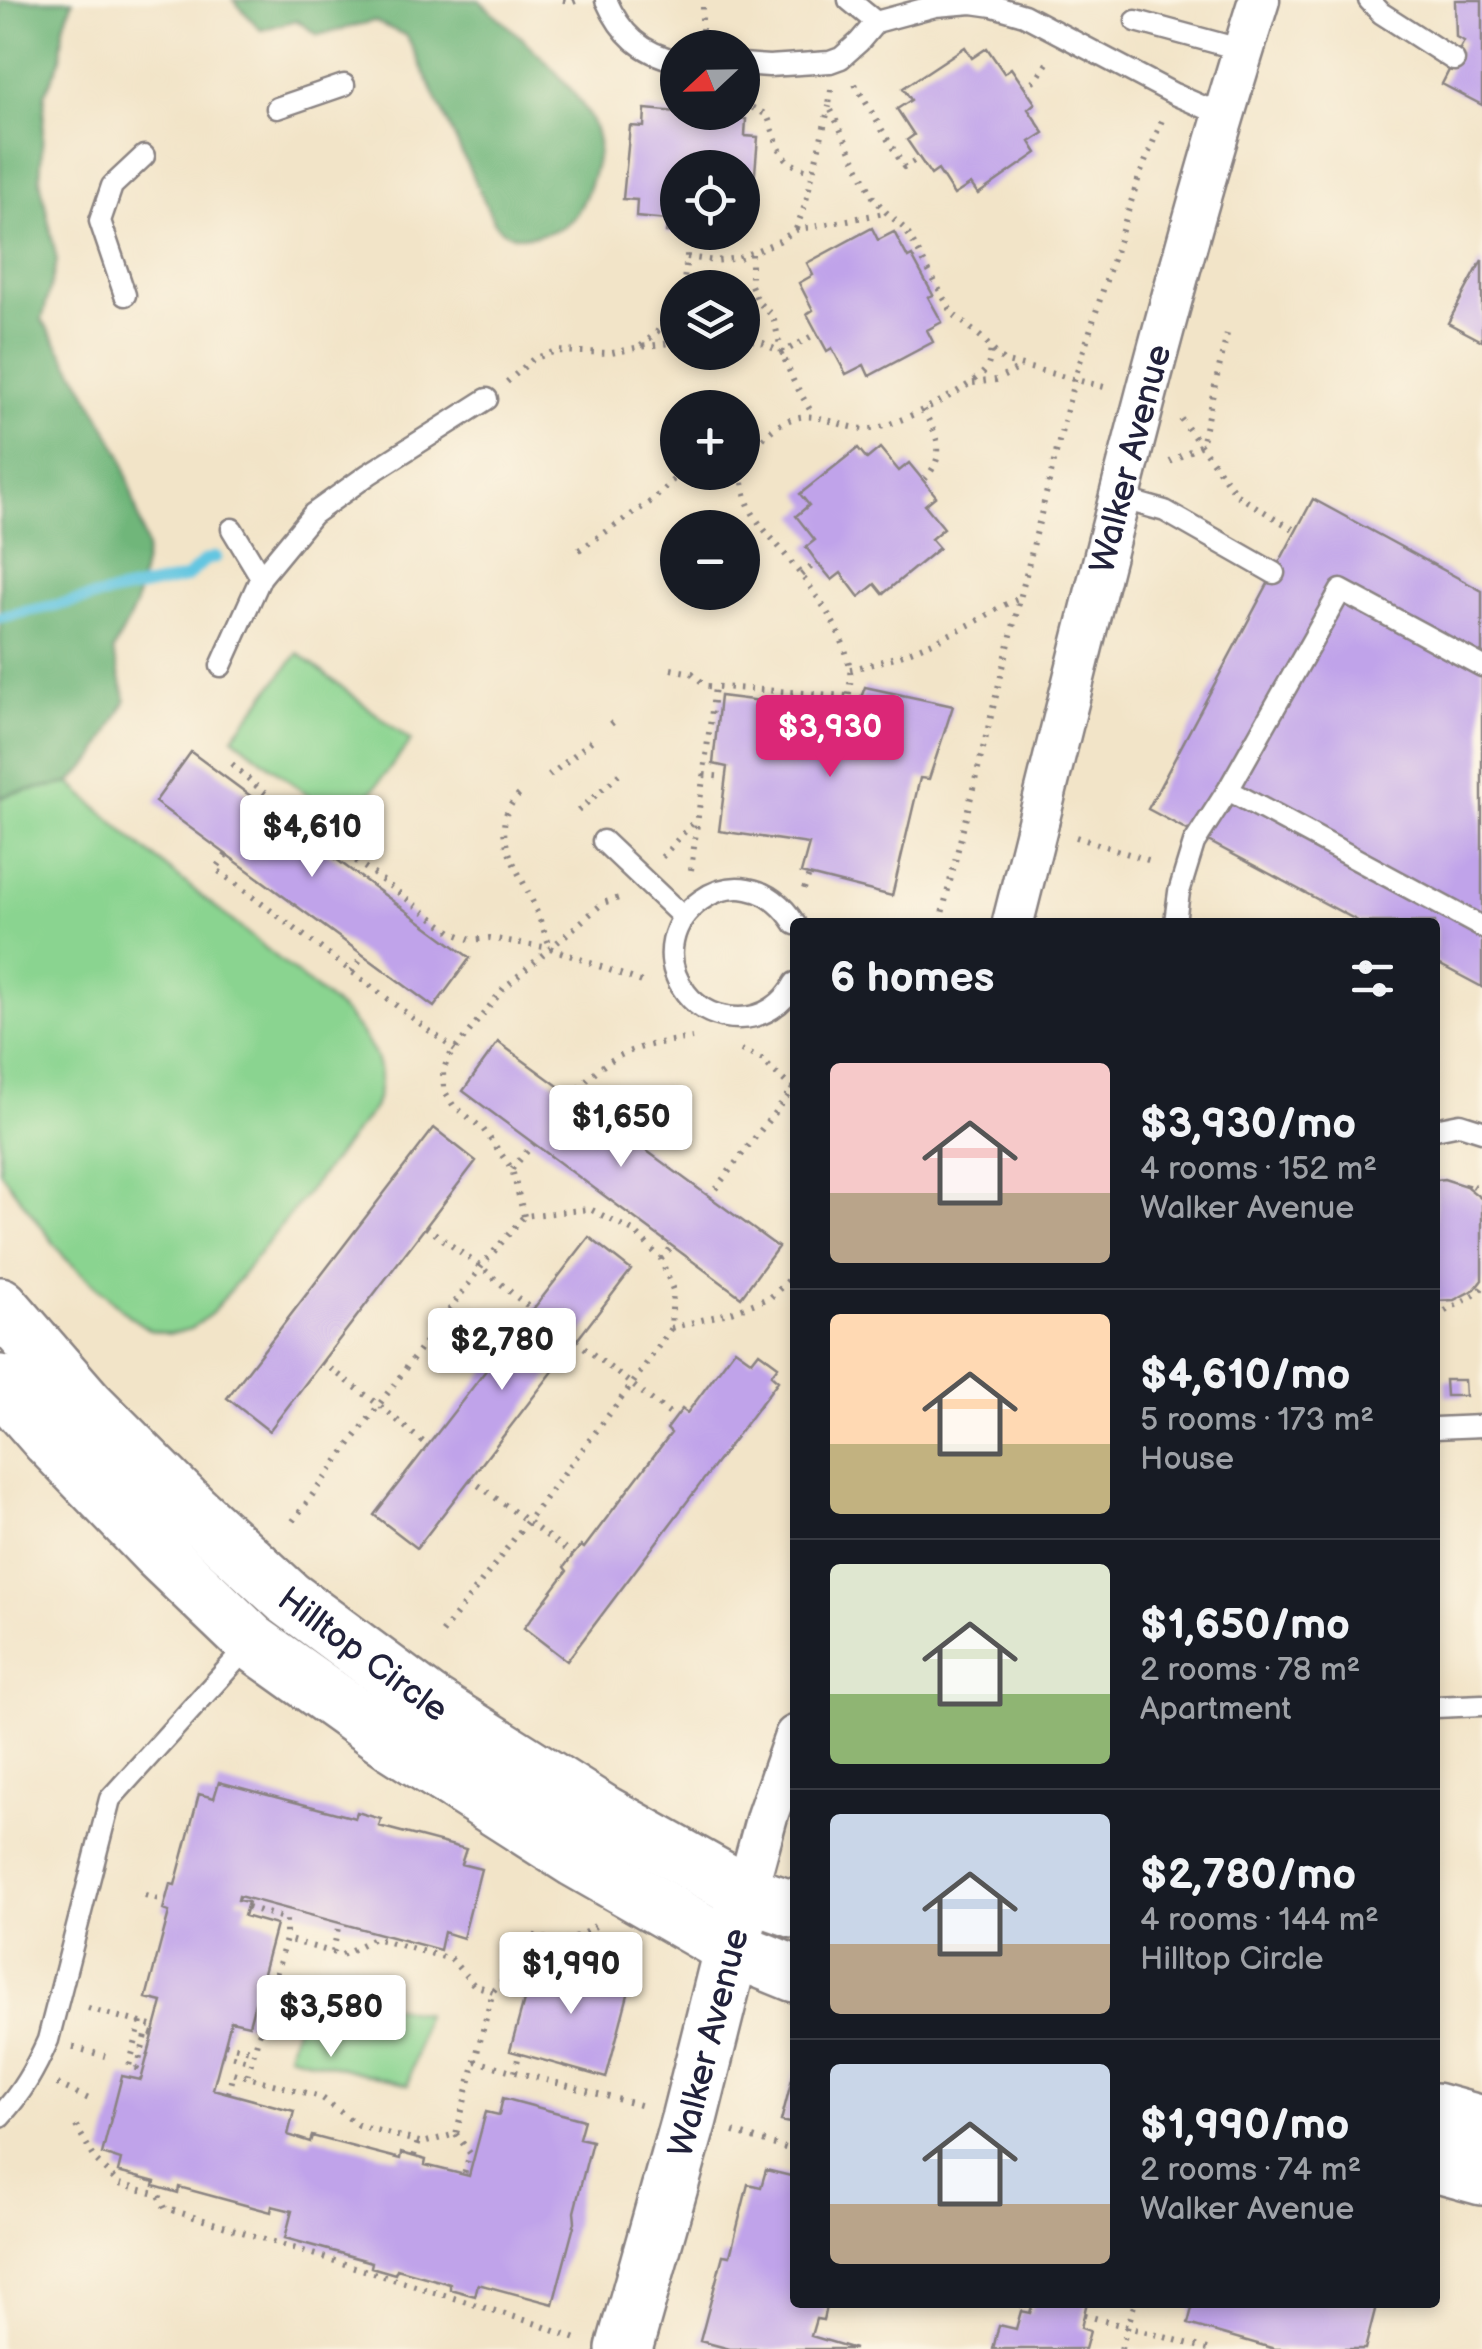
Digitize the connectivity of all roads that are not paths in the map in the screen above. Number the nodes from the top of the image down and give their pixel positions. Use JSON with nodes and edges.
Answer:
{"nodes":[{"id":1,"x":606,"y":0,"type":"edge"},
{"id":2,"x":849,"y":0,"type":"edge"},
{"id":3,"x":1258,"y":0,"type":"edge"},
{"id":4,"x":1369,"y":0,"type":"edge"},
{"id":5,"x":1136,"y":21,"type":"dead end"},
{"id":6,"x":876,"y":22,"type":"junction"},
{"id":7,"x":1243,"y":50,"type":"junction"},
{"id":8,"x":660,"y":56,"type":"edge"},
{"id":9,"x":1454,"y":60,"type":"dead end"},
{"id":10,"x":760,"y":65,"type":"edge"},
{"id":11,"x":344,"y":84,"type":"dead end"},
{"id":12,"x":278,"y":108,"type":"dead end"},
{"id":13,"x":1222,"y":115,"type":"junction"},
{"id":14,"x":144,"y":156,"type":"dead end"},
{"id":15,"x":124,"y":295,"type":"dead end"},
{"id":16,"x":488,"y":399,"type":"road end"},
{"id":17,"x":1119,"y":498,"type":"junction"},
{"id":18,"x":232,"y":529,"type":"dead end"},
{"id":19,"x":1274,"y":573,"type":"dead end"},
{"id":20,"x":262,"y":577,"type":"junction"},
{"id":21,"x":221,"y":666,"type":"dead end"},
{"id":22,"x":1482,"y":666,"type":"edge"},
{"id":23,"x":1228,"y":790,"type":"junction"},
{"id":24,"x":603,"y":841,"type":"dead end"},
{"id":25,"x":682,"y":917,"type":"junction"},
{"id":26,"x":791,"y":918,"type":"edge"},
{"id":27,"x":1014,"y":918,"type":"edge"},
{"id":28,"x":1175,"y":918,"type":"edge"},
{"id":29,"x":1482,"y":927,"type":"edge"},
{"id":30,"x":790,"y":990,"type":"edge"},
{"id":31,"x":1440,"y":1128,"type":"edge"},
{"id":32,"x":1482,"y":1130,"type":"edge"},
{"id":33,"x":0,"y":1304,"type":"edge"},
{"id":34,"x":0,"y":1383,"type":"edge"},
{"id":35,"x":1482,"y":1426,"type":"edge"},
{"id":36,"x":1440,"y":1428,"type":"edge"},
{"id":37,"x":270,"y":1620,"type":"junction"},
{"id":38,"x":1482,"y":1705,"type":"edge"},
{"id":39,"x":1440,"y":1706,"type":"edge"},
{"id":40,"x":790,"y":1750,"type":"edge"},
{"id":41,"x":770,"y":1901,"type":"edge"},
{"id":42,"x":731,"y":1948,"type":"junction"},
{"id":43,"x":790,"y":1972,"type":"edge"},
{"id":44,"x":1440,"y":2112,"type":"edge"},
{"id":45,"x":0,"y":2116,"type":"edge"},
{"id":46,"x":1482,"y":2124,"type":"edge"},
{"id":47,"x":1440,"y":2165,"type":"edge"},
{"id":48,"x":1482,"y":2177,"type":"edge"},
{"id":49,"x":607,"y":2347,"type":"edge"}],
"edges":[{"from":1,"to":8,"type":"lane"},
{"from":2,"to":6,"type":"lane"},
{"from":3,"to":7,"type":"street","name":"Walker Avenue"},
{"from":4,"to":9,"type":"lane"},
{"from":5,"to":7,"type":"lane"},
{"from":6,"to":10,"type":"lane"},
{"from":6,"to":13,"type":"lane"},
{"from":7,"to":13,"type":"street","name":"Walker Avenue"},
{"from":11,"to":12,"type":"lane"},
{"from":13,"to":17,"type":"street","name":"Walker Avenue"},
{"from":14,"to":15,"type":"lane"},
{"from":16,"to":20,"type":"lane"},
{"from":17,"to":19,"type":"lane"},
{"from":17,"to":27,"type":"street","name":"Walker Avenue"},
{"from":18,"to":20,"type":"lane"},
{"from":20,"to":21,"type":"lane"},
{"from":22,"to":23,"type":"lane"},
{"from":23,"to":28,"type":"lane"},
{"from":23,"to":29,"type":"lane"},
{"from":24,"to":25,"type":"lane"},
{"from":25,"to":26,"type":"lane"},
{"from":25,"to":30,"type":"lane"},
{"from":31,"to":32,"type":"lane"},
{"from":33,"to":37,"type":"street","name":"Hilltop Circle"},
{"from":34,"to":37,"type":"street","name":"Hilltop Circle"},
{"from":35,"to":36,"type":"lane"},
{"from":37,"to":41,"type":"street","name":"Hilltop Circle"},
{"from":37,"to":42,"type":"street","name":"Hilltop Circle"},
{"from":37,"to":45,"type":"lane"},
{"from":38,"to":39,"type":"lane"},
{"from":40,"to":41,"type":"street","name":"Walker Avenue"},
{"from":41,"to":42,"type":"street","name":"Walker Avenue"},
{"from":42,"to":43,"type":"street","name":"Hilltop Circle"},
{"from":42,"to":49,"type":"street","name":"Walker Avenue"},
{"from":44,"to":46,"type":"street"},
{"from":47,"to":48,"type":"street"}]}
